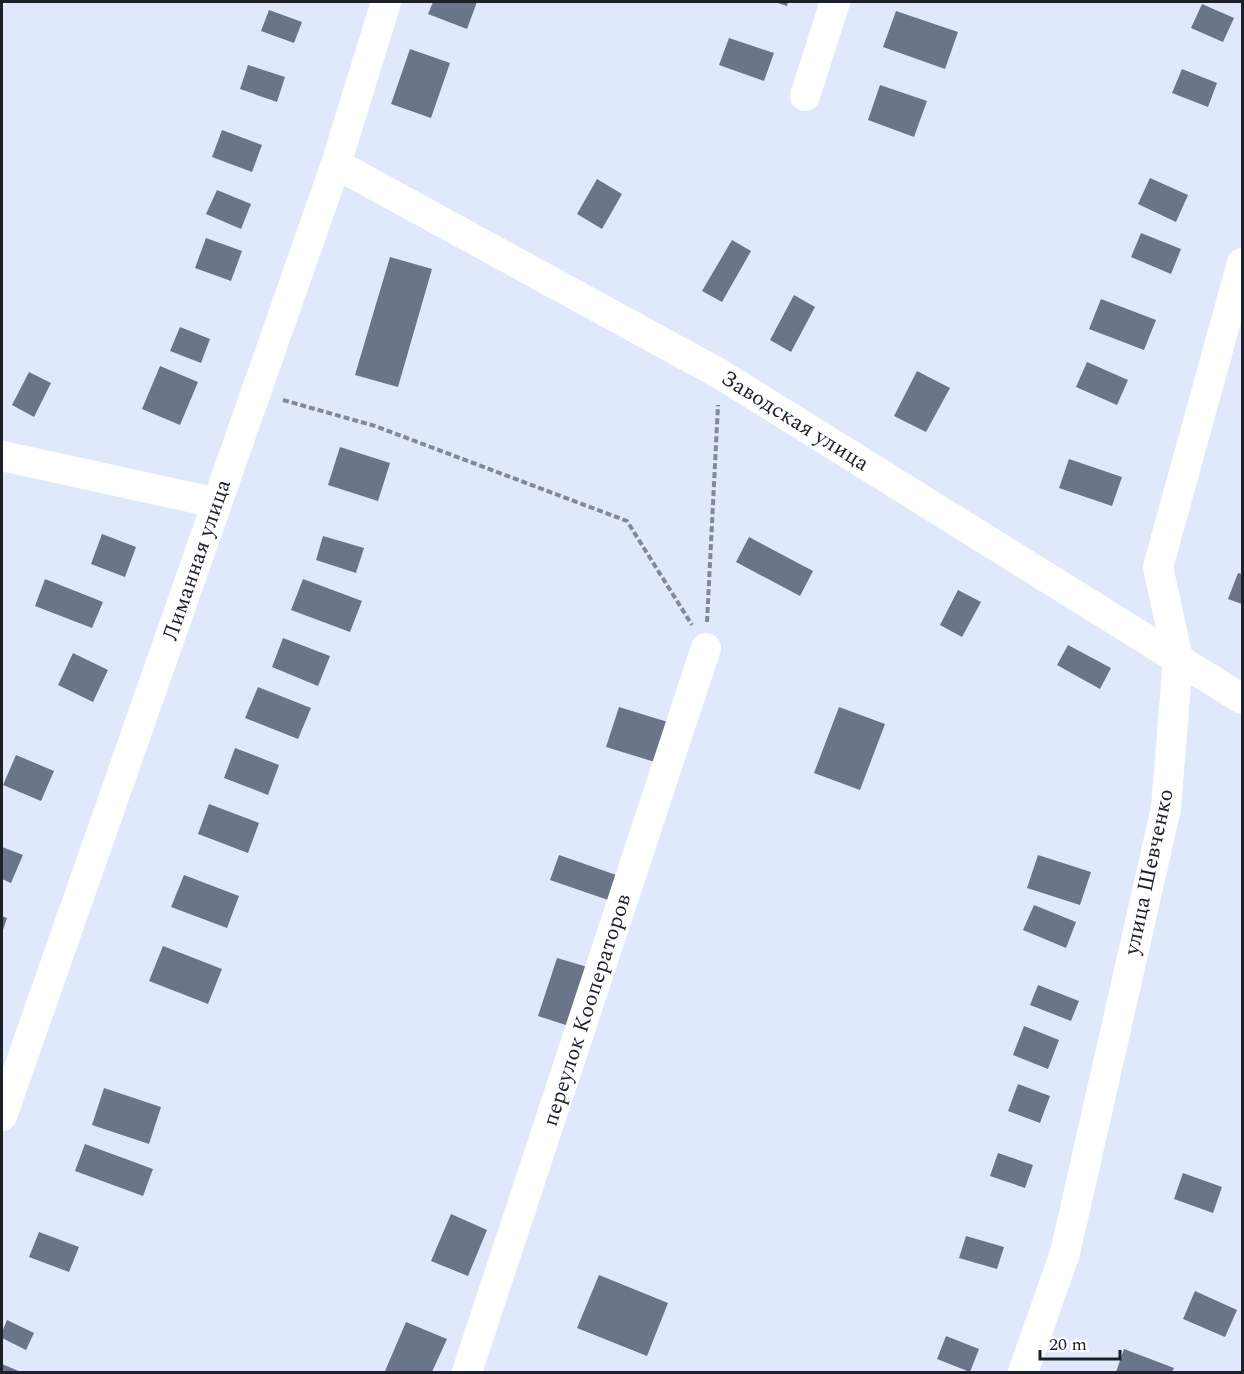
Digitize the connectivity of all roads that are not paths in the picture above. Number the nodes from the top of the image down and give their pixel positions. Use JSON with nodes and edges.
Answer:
{"nodes":[{"id":1,"x":386,"y":2,"type":"edge"},
{"id":2,"x":834,"y":2,"type":"edge"},
{"id":3,"x":805,"y":96,"type":"dead end"},
{"id":4,"x":336,"y":164,"type":"junction"},
{"id":5,"x":1242,"y":263,"type":"edge"},
{"id":6,"x":2,"y":456,"type":"edge"},
{"id":7,"x":217,"y":503,"type":"junction"},
{"id":8,"x":706,"y":648,"type":"road end"},
{"id":9,"x":1178,"y":659,"type":"junction"},
{"id":10,"x":1242,"y":699,"type":"edge"},
{"id":11,"x":2,"y":1116,"type":"edge"},
{"id":12,"x":467,"y":1372,"type":"edge"},
{"id":13,"x":1023,"y":1372,"type":"edge"}],
"edges":[{"from":1,"to":4,"type":"street","name":"Лиманная улица"},
{"from":2,"to":3,"type":"street"},
{"from":4,"to":7,"type":"street","name":"Лиманная улица"},
{"from":4,"to":9,"type":"street","name":"Заводская улица"},
{"from":5,"to":9,"type":"street","name":"улица Шевченко"},
{"from":6,"to":7,"type":"street"},
{"from":7,"to":11,"type":"street","name":"Лиманная улица"},
{"from":8,"to":12,"type":"street","name":"переулок Кооператоров"},
{"from":9,"to":10,"type":"street","name":"Заводская улица"},
{"from":9,"to":13,"type":"street","name":"улица Шевченко"}]}
